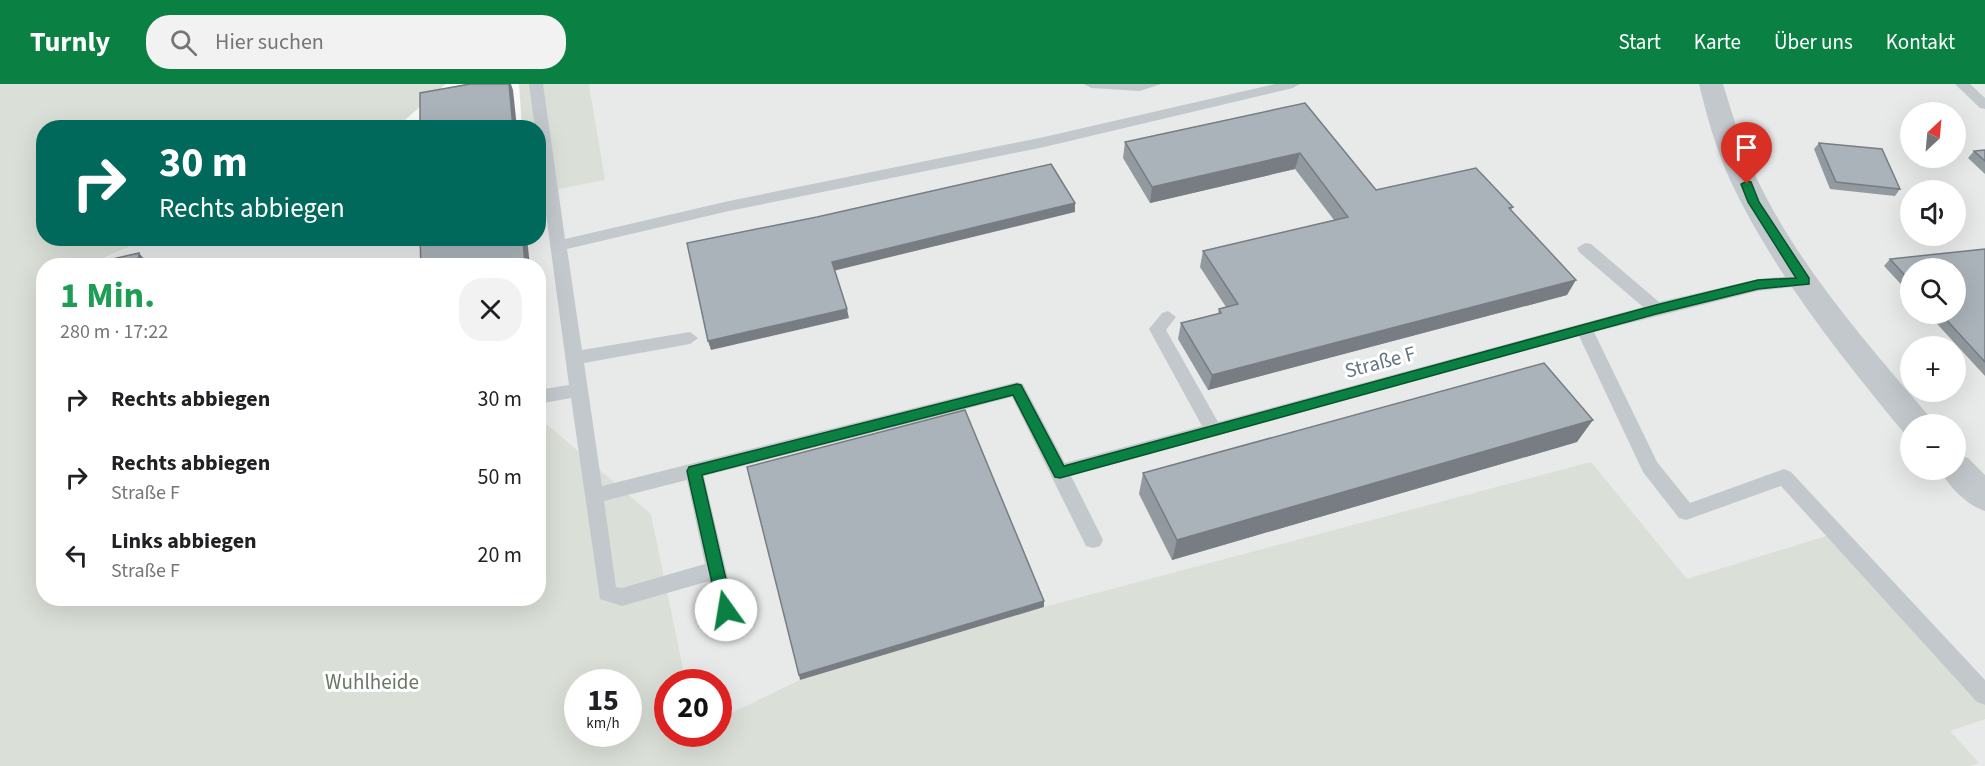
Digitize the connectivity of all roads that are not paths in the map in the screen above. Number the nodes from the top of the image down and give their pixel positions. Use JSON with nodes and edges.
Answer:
{"nodes":[{"id":1,"x":536,"y":84,"type":"edge"},
{"id":2,"x":1091,"y":84,"type":"edge"},
{"id":3,"x":1154,"y":84,"type":"edge"},
{"id":4,"x":1293,"y":84,"type":"edge"},
{"id":5,"x":1712,"y":84,"type":"edge"},
{"id":6,"x":1962,"y":84,"type":"edge"},
{"id":7,"x":1985,"y":105,"type":"edge"},
{"id":8,"x":540,"y":120,"type":"edge"},
{"id":9,"x":546,"y":166,"type":"edge"},
{"id":10,"x":558,"y":246,"type":"junction"},
{"id":11,"x":1585,"y":248,"type":"dead end"},
{"id":12,"x":1804,"y":281,"type":"junction"},
{"id":13,"x":1656,"y":309,"type":"junction"},
{"id":14,"x":1168,"y":317,"type":"dead end"},
{"id":15,"x":1584,"y":329,"type":"junction"},
{"id":16,"x":690,"y":338,"type":"dead end"},
{"id":17,"x":575,"y":358,"type":"junction"},
{"id":18,"x":580,"y":390,"type":"junction"},
{"id":19,"x":546,"y":396,"type":"edge"},
{"id":20,"x":1907,"y":414,"type":"edge"},
{"id":21,"x":1213,"y":430,"type":"junction"},
{"id":22,"x":694,"y":471,"type":"junction"},
{"id":23,"x":1060,"y":472,"type":"junction"},
{"id":24,"x":1966,"y":478,"type":"edge"},
{"id":25,"x":594,"y":496,"type":"junction"},
{"id":26,"x":1985,"y":497,"type":"edge"},
{"id":27,"x":1094,"y":540,"type":"dead end"},
{"id":28,"x":716,"y":570,"type":"junction"},
{"id":29,"x":730,"y":630,"type":"dead end"},
{"id":30,"x":1985,"y":695,"type":"edge"}],
"edges":[{"from":1,"to":8,"type":"lane"},
{"from":2,"to":3,"type":"lane"},
{"from":4,"to":10,"type":"lane"},
{"from":5,"to":12,"type":"street"},
{"from":6,"to":7,"type":"lane"},
{"from":9,"to":10,"type":"lane"},
{"from":10,"to":17,"type":"lane"},
{"from":11,"to":13,"type":"lane"},
{"from":12,"to":13,"type":"lane","name":"Straße F"},
{"from":12,"to":20,"type":"street"},
{"from":13,"to":15,"type":"lane","name":"Straße F"},
{"from":14,"to":21,"type":"lane"},
{"from":15,"to":21,"type":"lane","name":"Straße F"},
{"from":15,"to":30,"type":"lane"},
{"from":16,"to":17,"type":"lane"},
{"from":17,"to":18,"type":"lane"},
{"from":18,"to":19,"type":"lane"},
{"from":18,"to":25,"type":"lane"},
{"from":21,"to":23,"type":"lane","name":"Straße F"},
{"from":22,"to":23,"type":"lane"},
{"from":22,"to":25,"type":"lane"},
{"from":22,"to":28,"type":"lane"},
{"from":23,"to":27,"type":"lane"},
{"from":24,"to":26,"type":"street"},
{"from":25,"to":28,"type":"lane"},
{"from":28,"to":29,"type":"lane"}]}
